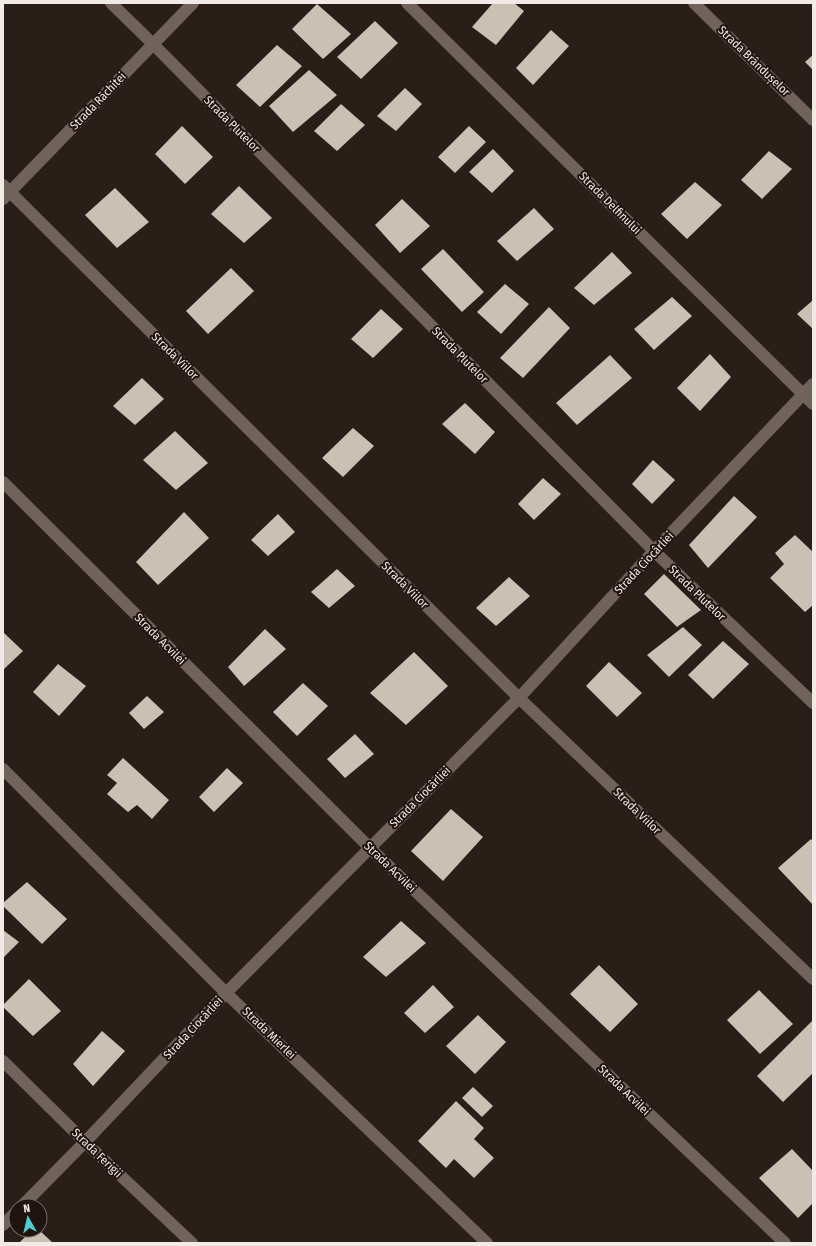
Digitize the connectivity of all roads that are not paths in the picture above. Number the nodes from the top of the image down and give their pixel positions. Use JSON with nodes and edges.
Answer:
{"nodes":[{"id":1,"x":110,"y":3,"type":"edge"},
{"id":2,"x":193,"y":3,"type":"edge"},
{"id":3,"x":407,"y":3,"type":"edge"},
{"id":4,"x":694,"y":3,"type":"edge"},
{"id":5,"x":153,"y":44,"type":"junction"},
{"id":6,"x":813,"y":120,"type":"edge"},
{"id":7,"x":5,"y":192,"type":"edge"},
{"id":8,"x":813,"y":384,"type":"edge"},
{"id":9,"x":803,"y":394,"type":"junction"},
{"id":10,"x":813,"y":404,"type":"edge"},
{"id":11,"x":3,"y":482,"type":"edge"},
{"id":12,"x":654,"y":551,"type":"junction"},
{"id":13,"x":519,"y":698,"type":"junction"},
{"id":14,"x":813,"y":703,"type":"edge"},
{"id":15,"x":3,"y":769,"type":"edge"},
{"id":16,"x":370,"y":848,"type":"junction"},
{"id":17,"x":813,"y":978,"type":"edge"},
{"id":18,"x":226,"y":993,"type":"junction"},
{"id":19,"x":3,"y":1061,"type":"edge"},
{"id":20,"x":85,"y":1142,"type":"junction"},
{"id":21,"x":30,"y":1198,"type":"edge"},
{"id":22,"x":192,"y":1243,"type":"edge"},
{"id":23,"x":487,"y":1243,"type":"edge"},
{"id":24,"x":785,"y":1243,"type":"edge"}],
"edges":[{"from":1,"to":5,"type":"street","name":"Strada Plutelor"},
{"from":2,"to":5,"type":"street","name":"Strada Răchitei"},
{"from":3,"to":9,"type":"street","name":"Strada Delfinului"},
{"from":4,"to":6,"type":"street","name":"Strada Brândușelor"},
{"from":5,"to":7,"type":"street","name":"Strada Răchitei"},
{"from":5,"to":12,"type":"street","name":"Strada Plutelor"},
{"from":7,"to":13,"type":"street","name":"Strada Viilor"},
{"from":8,"to":9,"type":"street","name":"Strada Ciocârliei"},
{"from":9,"to":10,"type":"street","name":"Strada Delfinului"},
{"from":9,"to":12,"type":"street","name":"Strada Ciocârliei"},
{"from":11,"to":16,"type":"street","name":"Strada Acvilei"},
{"from":12,"to":13,"type":"street","name":"Strada Ciocârliei"},
{"from":12,"to":14,"type":"street","name":"Strada Plutelor"},
{"from":13,"to":16,"type":"street","name":"Strada Ciocârliei"},
{"from":13,"to":17,"type":"street","name":"Strada Viilor"},
{"from":15,"to":18,"type":"street","name":"Strada Mierlei"},
{"from":16,"to":18,"type":"street","name":"Strada Ciocârliei"},
{"from":16,"to":24,"type":"street","name":"Strada Acvilei"},
{"from":18,"to":20,"type":"street","name":"Strada Ciocârliei"},
{"from":18,"to":23,"type":"street","name":"Strada Mierlei"},
{"from":19,"to":20,"type":"street","name":"Strada Ferigii"},
{"from":20,"to":21,"type":"street","name":"Strada Ciocârliei"},
{"from":20,"to":22,"type":"street","name":"Strada Ferigii"}]}
